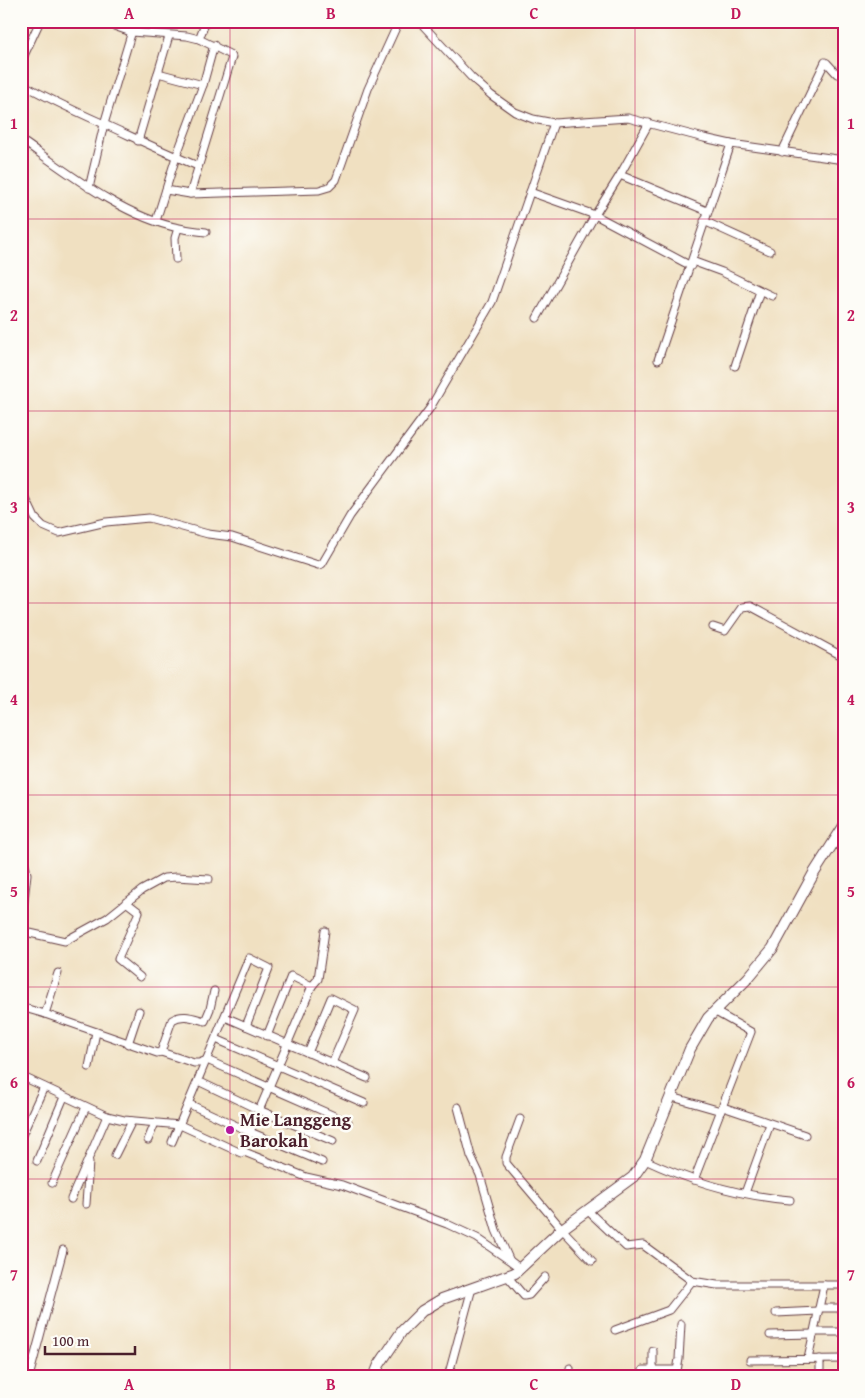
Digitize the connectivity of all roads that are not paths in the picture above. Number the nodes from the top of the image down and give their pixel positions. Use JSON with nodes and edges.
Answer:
{"nodes":[{"id":1,"x":40,"y":21,"type":"edge"},
{"id":2,"x":100,"y":21,"type":"edge"},
{"id":3,"x":135,"y":21,"type":"edge"},
{"id":4,"x":206,"y":21,"type":"edge"},
{"id":5,"x":399,"y":21,"type":"edge"},
{"id":6,"x":419,"y":21,"type":"edge"},
{"id":7,"x":131,"y":32,"type":"junction"},
{"id":8,"x":169,"y":36,"type":"junction"},
{"id":9,"x":199,"y":39,"type":"junction"},
{"id":10,"x":214,"y":45,"type":"junction"},
{"id":11,"x":21,"y":62,"type":"edge"},
{"id":12,"x":158,"y":73,"type":"junction"},
{"id":13,"x":836,"y":74,"type":"dead end"},
{"id":14,"x":21,"y":83,"type":"edge"},
{"id":15,"x":203,"y":85,"type":"junction"},
{"id":16,"x":554,"y":123,"type":"junction"},
{"id":17,"x":649,"y":123,"type":"junction"},
{"id":18,"x":104,"y":124,"type":"junction"},
{"id":19,"x":21,"y":140,"type":"edge"},
{"id":20,"x":138,"y":141,"type":"junction"},
{"id":21,"x":731,"y":144,"type":"junction"},
{"id":22,"x":782,"y":152,"type":"junction"},
{"id":23,"x":176,"y":157,"type":"junction"},
{"id":24,"x":844,"y":160,"type":"edge"},
{"id":25,"x":198,"y":166,"type":"junction"},
{"id":26,"x":620,"y":175,"type":"junction"},
{"id":27,"x":89,"y":188,"type":"junction"},
{"id":28,"x":166,"y":190,"type":"junction"},
{"id":29,"x":530,"y":192,"type":"junction"},
{"id":30,"x":190,"y":194,"type":"junction"},
{"id":31,"x":707,"y":211,"type":"junction"},
{"id":32,"x":595,"y":215,"type":"junction"},
{"id":33,"x":156,"y":221,"type":"junction"},
{"id":34,"x":704,"y":221,"type":"junction"},
{"id":35,"x":178,"y":228,"type":"junction"},
{"id":36,"x":206,"y":232,"type":"dead end"},
{"id":37,"x":770,"y":251,"type":"dead end"},
{"id":38,"x":176,"y":259,"type":"dead end"},
{"id":39,"x":692,"y":263,"type":"junction"},
{"id":40,"x":760,"y":291,"type":"junction"},
{"id":41,"x":772,"y":296,"type":"dead end"},
{"id":42,"x":537,"y":318,"type":"dead end"},
{"id":43,"x":658,"y":360,"type":"dead end"},
{"id":44,"x":735,"y":366,"type":"dead end"},
{"id":45,"x":21,"y":496,"type":"edge"},
{"id":46,"x":713,"y":627,"type":"dead end"},
{"id":47,"x":844,"y":657,"type":"edge"},
{"id":48,"x":844,"y":826,"type":"edge"},
{"id":49,"x":21,"y":846,"type":"edge"},
{"id":50,"x":209,"y":879,"type":"dead end"},
{"id":51,"x":126,"y":902,"type":"junction"},
{"id":52,"x":22,"y":918,"type":"edge"},
{"id":53,"x":21,"y":926,"type":"edge"},
{"id":54,"x":21,"y":931,"type":"edge"},
{"id":55,"x":325,"y":931,"type":"dead end"},
{"id":56,"x":58,"y":973,"type":"dead end"},
{"id":57,"x":140,"y":977,"type":"dead end"},
{"id":58,"x":312,"y":986,"type":"junction"},
{"id":59,"x":214,"y":991,"type":"dead end"},
{"id":60,"x":21,"y":1007,"type":"edge"},
{"id":61,"x":139,"y":1011,"type":"dead end"},
{"id":62,"x":714,"y":1011,"type":"junction"},
{"id":63,"x":44,"y":1014,"type":"junction"},
{"id":64,"x":225,"y":1017,"type":"junction"},
{"id":65,"x":246,"y":1026,"type":"junction"},
{"id":66,"x":96,"y":1032,"type":"junction"},
{"id":67,"x":267,"y":1036,"type":"junction"},
{"id":68,"x":216,"y":1039,"type":"junction"},
{"id":69,"x":128,"y":1044,"type":"junction"},
{"id":70,"x":287,"y":1044,"type":"junction"},
{"id":71,"x":161,"y":1052,"type":"junction"},
{"id":72,"x":308,"y":1053,"type":"junction"},
{"id":73,"x":207,"y":1060,"type":"junction"},
{"id":74,"x":332,"y":1063,"type":"junction"},
{"id":75,"x":278,"y":1066,"type":"junction"},
{"id":76,"x":89,"y":1067,"type":"dead end"},
{"id":77,"x":21,"y":1076,"type":"edge"},
{"id":78,"x":367,"y":1078,"type":"dead end"},
{"id":79,"x":198,"y":1081,"type":"junction"},
{"id":80,"x":44,"y":1087,"type":"junction"},
{"id":81,"x":269,"y":1088,"type":"junction"},
{"id":82,"x":64,"y":1097,"type":"junction"},
{"id":83,"x":672,"y":1097,"type":"junction"},
{"id":84,"x":364,"y":1103,"type":"dead end"},
{"id":85,"x":189,"y":1104,"type":"junction"},
{"id":86,"x":458,"y":1106,"type":"dead end"},
{"id":87,"x":86,"y":1107,"type":"junction"},
{"id":88,"x":722,"y":1109,"type":"junction"},
{"id":89,"x":260,"y":1110,"type":"junction"},
{"id":90,"x":107,"y":1116,"type":"junction"},
{"id":91,"x":520,"y":1119,"type":"dead end"},
{"id":92,"x":132,"y":1121,"type":"junction"},
{"id":93,"x":348,"y":1122,"type":"dead end"},
{"id":94,"x":155,"y":1123,"type":"junction"},
{"id":95,"x":770,"y":1124,"type":"junction"},
{"id":96,"x":180,"y":1126,"type":"junction"},
{"id":97,"x":250,"y":1132,"type":"junction"},
{"id":98,"x":805,"y":1135,"type":"dead end"},
{"id":99,"x":21,"y":1137,"type":"edge"},
{"id":100,"x":148,"y":1140,"type":"dead end"},
{"id":101,"x":333,"y":1141,"type":"dead end"},
{"id":102,"x":172,"y":1142,"type":"dead end"},
{"id":103,"x":242,"y":1151,"type":"junction"},
{"id":104,"x":115,"y":1155,"type":"dead end"},
{"id":105,"x":89,"y":1157,"type":"junction"},
{"id":106,"x":645,"y":1160,"type":"junction"},
{"id":107,"x":37,"y":1161,"type":"dead end"},
{"id":108,"x":322,"y":1162,"type":"dead end"},
{"id":109,"x":694,"y":1180,"type":"junction"},
{"id":110,"x":52,"y":1183,"type":"dead end"},
{"id":111,"x":745,"y":1193,"type":"junction"},
{"id":112,"x":70,"y":1199,"type":"dead end"},
{"id":113,"x":790,"y":1200,"type":"dead end"},
{"id":114,"x":86,"y":1204,"type":"dead end"},
{"id":115,"x":587,"y":1210,"type":"junction"},
{"id":116,"x":562,"y":1229,"type":"junction"},
{"id":117,"x":63,"y":1250,"type":"dead end"},
{"id":118,"x":509,"y":1260,"type":"junction"},
{"id":119,"x":592,"y":1261,"type":"dead end"},
{"id":120,"x":520,"y":1269,"type":"junction"},
{"id":121,"x":508,"y":1277,"type":"junction"},
{"id":122,"x":545,"y":1277,"type":"dead end"},
{"id":123,"x":692,"y":1281,"type":"junction"},
{"id":124,"x":824,"y":1285,"type":"junction"},
{"id":125,"x":844,"y":1285,"type":"edge"},
{"id":126,"x":472,"y":1288,"type":"junction"},
{"id":127,"x":844,"y":1308,"type":"edge"},
{"id":128,"x":819,"y":1310,"type":"junction"},
{"id":129,"x":776,"y":1313,"type":"dead end"},
{"id":130,"x":681,"y":1324,"type":"dead end"},
{"id":131,"x":616,"y":1330,"type":"dead end"},
{"id":132,"x":844,"y":1332,"type":"edge"},
{"id":133,"x":814,"y":1333,"type":"junction"},
{"id":134,"x":770,"y":1335,"type":"dead end"},
{"id":135,"x":653,"y":1351,"type":"dead end"},
{"id":136,"x":808,"y":1359,"type":"junction"},
{"id":137,"x":820,"y":1359,"type":"junction"},
{"id":138,"x":844,"y":1359,"type":"edge"},
{"id":139,"x":750,"y":1360,"type":"dead end"},
{"id":140,"x":570,"y":1368,"type":"dead end"},
{"id":141,"x":643,"y":1370,"type":"dead end"},
{"id":142,"x":653,"y":1370,"type":"junction"},
{"id":143,"x":676,"y":1373,"type":"edge"},
{"id":144,"x":29,"y":1377,"type":"edge"},
{"id":145,"x":374,"y":1377,"type":"edge"},
{"id":146,"x":448,"y":1377,"type":"edge"},
{"id":147,"x":569,"y":1377,"type":"edge"},
{"id":148,"x":820,"y":1377,"type":"edge"}],
"edges":[{"from":1,"to":11,"type":"street"},
{"from":2,"to":7,"type":"street"},
{"from":3,"to":7,"type":"street"},
{"from":4,"to":9,"type":"street"},
{"from":5,"to":30,"type":"street"},
{"from":6,"to":16,"type":"street"},
{"from":7,"to":8,"type":"street"},
{"from":7,"to":18,"type":"street"},
{"from":8,"to":9,"type":"street"},
{"from":8,"to":12,"type":"street"},
{"from":9,"to":10,"type":"street"},
{"from":10,"to":15,"type":"street"},
{"from":10,"to":25,"type":"street"},
{"from":12,"to":15,"type":"street"},
{"from":12,"to":20,"type":"street"},
{"from":13,"to":22,"type":"street"},
{"from":14,"to":18,"type":"street"},
{"from":15,"to":23,"type":"street"},
{"from":16,"to":17,"type":"street"},
{"from":16,"to":29,"type":"street"},
{"from":17,"to":21,"type":"street"},
{"from":17,"to":26,"type":"street"},
{"from":18,"to":20,"type":"street"},
{"from":18,"to":27,"type":"street"},
{"from":19,"to":27,"type":"street"},
{"from":20,"to":23,"type":"street"},
{"from":21,"to":22,"type":"street"},
{"from":21,"to":31,"type":"street"},
{"from":22,"to":24,"type":"street"},
{"from":23,"to":25,"type":"street"},
{"from":23,"to":28,"type":"street"},
{"from":25,"to":30,"type":"street"},
{"from":26,"to":31,"type":"street"},
{"from":26,"to":32,"type":"street"},
{"from":27,"to":33,"type":"street"},
{"from":28,"to":30,"type":"street"},
{"from":28,"to":33,"type":"street"},
{"from":29,"to":32,"type":"street"},
{"from":29,"to":45,"type":"street"},
{"from":31,"to":34,"type":"street"},
{"from":32,"to":39,"type":"street"},
{"from":32,"to":42,"type":"street"},
{"from":33,"to":35,"type":"street"},
{"from":34,"to":37,"type":"street"},
{"from":34,"to":39,"type":"street"},
{"from":35,"to":36,"type":"street"},
{"from":35,"to":38,"type":"street"},
{"from":39,"to":40,"type":"street"},
{"from":39,"to":43,"type":"street"},
{"from":40,"to":41,"type":"street"},
{"from":40,"to":44,"type":"street"},
{"from":46,"to":47,"type":"street"},
{"from":48,"to":62,"type":"main road"},
{"from":49,"to":52,"type":"street"},
{"from":50,"to":51,"type":"street"},
{"from":51,"to":54,"type":"street"},
{"from":51,"to":57,"type":"street"},
{"from":52,"to":53,"type":"street"},
{"from":55,"to":58,"type":"street"},
{"from":56,"to":63,"type":"street"},
{"from":58,"to":67,"type":"street"},
{"from":58,"to":70,"type":"street"},
{"from":59,"to":71,"type":"street"},
{"from":60,"to":63,"type":"street"},
{"from":61,"to":69,"type":"street"},
{"from":62,"to":83,"type":"main road"},
{"from":62,"to":88,"type":"street"},
{"from":63,"to":66,"type":"street"},
{"from":64,"to":65,"type":"street"},
{"from":64,"to":65,"type":"street"},
{"from":64,"to":68,"type":"street"},
{"from":65,"to":67,"type":"street"},
{"from":66,"to":69,"type":"street"},
{"from":66,"to":76,"type":"street"},
{"from":67,"to":70,"type":"street"},
{"from":68,"to":73,"type":"street"},
{"from":68,"to":75,"type":"street"},
{"from":69,"to":71,"type":"street"},
{"from":70,"to":72,"type":"street"},
{"from":70,"to":75,"type":"street"},
{"from":71,"to":73,"type":"street"},
{"from":72,"to":74,"type":"street"},
{"from":72,"to":74,"type":"street"},
{"from":73,"to":79,"type":"street"},
{"from":73,"to":81,"type":"street"},
{"from":74,"to":78,"type":"street"},
{"from":75,"to":81,"type":"street"},
{"from":75,"to":84,"type":"street"},
{"from":77,"to":80,"type":"street"},
{"from":79,"to":85,"type":"street"},
{"from":79,"to":89,"type":"street"},
{"from":80,"to":82,"type":"street"},
{"from":80,"to":99,"type":"street"},
{"from":81,"to":89,"type":"street"},
{"from":81,"to":93,"type":"street"},
{"from":82,"to":87,"type":"street"},
{"from":82,"to":107,"type":"street"},
{"from":83,"to":88,"type":"street"},
{"from":83,"to":106,"type":"main road"},
{"from":85,"to":96,"type":"street"},
{"from":85,"to":97,"type":"street"},
{"from":86,"to":118,"type":"street"},
{"from":87,"to":90,"type":"street"},
{"from":87,"to":110,"type":"street"},
{"from":88,"to":95,"type":"street"},
{"from":88,"to":109,"type":"street"},
{"from":89,"to":97,"type":"street"},
{"from":89,"to":101,"type":"street"},
{"from":90,"to":92,"type":"street"},
{"from":90,"to":105,"type":"street"},
{"from":91,"to":116,"type":"street"},
{"from":92,"to":94,"type":"street"},
{"from":92,"to":104,"type":"street"},
{"from":94,"to":96,"type":"street"},
{"from":94,"to":100,"type":"street"},
{"from":95,"to":98,"type":"street"},
{"from":95,"to":111,"type":"street"},
{"from":96,"to":102,"type":"street"},
{"from":96,"to":103,"type":"street"},
{"from":97,"to":103,"type":"street"},
{"from":97,"to":108,"type":"street"},
{"from":103,"to":118,"type":"street"},
{"from":105,"to":112,"type":"street"},
{"from":105,"to":114,"type":"street"},
{"from":106,"to":109,"type":"street"},
{"from":106,"to":115,"type":"main road"},
{"from":109,"to":111,"type":"street"},
{"from":111,"to":113,"type":"street"},
{"from":115,"to":116,"type":"main road"},
{"from":115,"to":123,"type":"street"},
{"from":116,"to":119,"type":"street"},
{"from":116,"to":120,"type":"main road"},
{"from":117,"to":144,"type":"street"},
{"from":118,"to":120,"type":"street"},
{"from":120,"to":121,"type":"main road"},
{"from":121,"to":122,"type":"street"},
{"from":121,"to":126,"type":"main road"},
{"from":123,"to":124,"type":"street"},
{"from":123,"to":131,"type":"street"},
{"from":124,"to":125,"type":"street"},
{"from":124,"to":128,"type":"street"},
{"from":126,"to":145,"type":"main road"},
{"from":126,"to":146,"type":"street"},
{"from":127,"to":128,"type":"street"},
{"from":128,"to":129,"type":"street"},
{"from":128,"to":133,"type":"street"},
{"from":130,"to":143,"type":"street"},
{"from":132,"to":133,"type":"street"},
{"from":133,"to":134,"type":"street"},
{"from":133,"to":136,"type":"street"},
{"from":135,"to":142,"type":"street"},
{"from":136,"to":137,"type":"street"},
{"from":136,"to":139,"type":"street"},
{"from":137,"to":138,"type":"street"},
{"from":137,"to":148,"type":"street"},
{"from":140,"to":147,"type":"street"},
{"from":141,"to":142,"type":"street"},
{"from":142,"to":143,"type":"street"}]}
